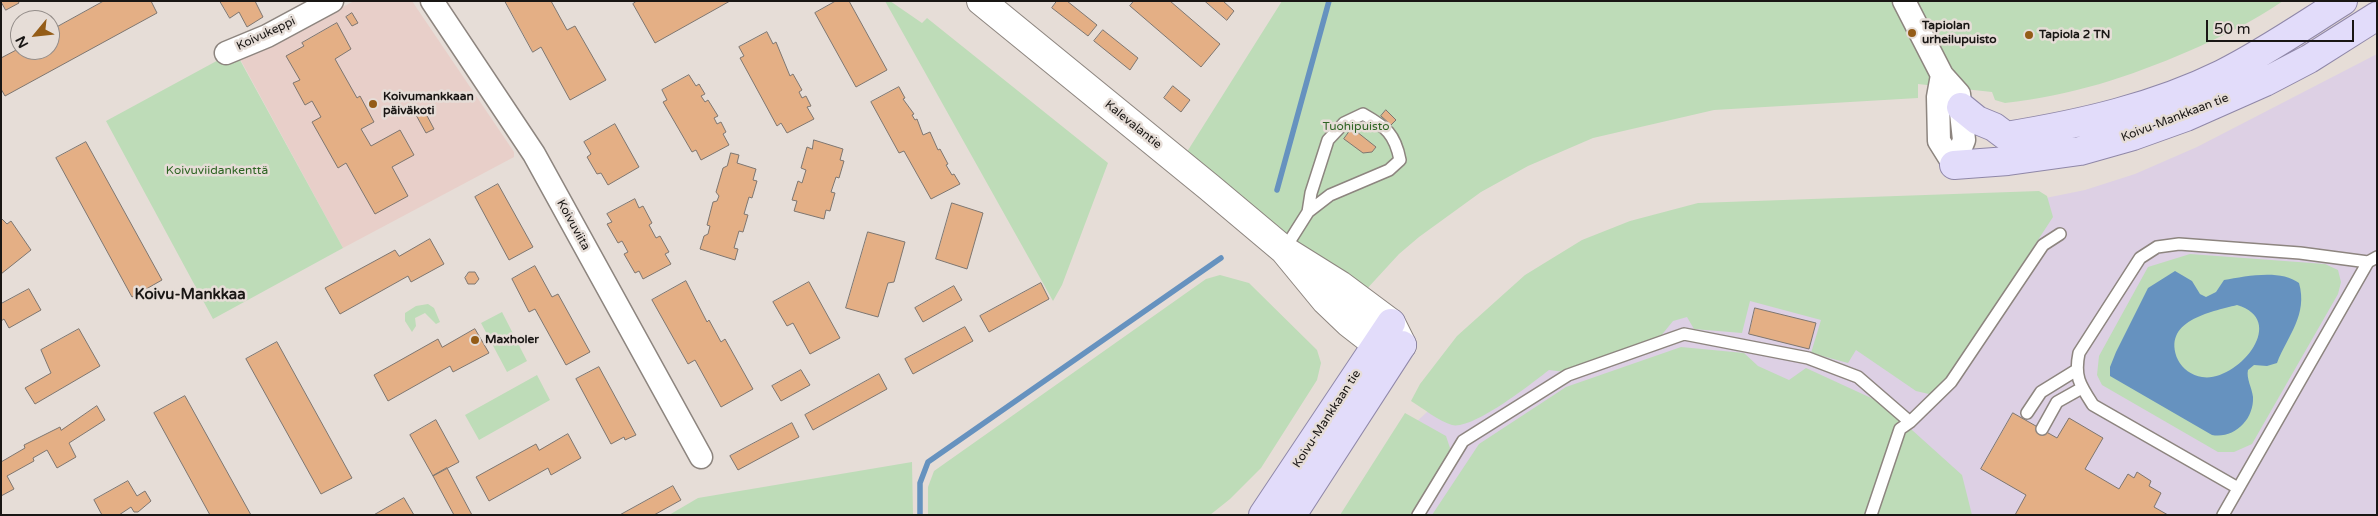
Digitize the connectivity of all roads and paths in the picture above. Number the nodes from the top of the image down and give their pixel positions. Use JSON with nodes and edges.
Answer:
{"nodes":[{"id":1,"x":332,"y":1,"type":"edge"},
{"id":2,"x":432,"y":1,"type":"edge"},
{"id":3,"x":981,"y":1,"type":"edge"},
{"id":4,"x":1904,"y":1,"type":"edge"},
{"id":5,"x":2343,"y":1,"type":"edge"},
{"id":6,"x":2377,"y":16,"type":"edge"},
{"id":7,"x":226,"y":53,"type":"dead end"},
{"id":8,"x":1942,"y":75,"type":"junction"},
{"id":9,"x":1962,"y":107,"type":"junction"},
{"id":10,"x":1954,"y":165,"type":"junction"},
{"id":11,"x":1308,"y":212,"type":"junction"},
{"id":12,"x":2060,"y":234,"type":"dead end"},
{"id":13,"x":1284,"y":250,"type":"junction"},
{"id":14,"x":2372,"y":259,"type":"edge"},
{"id":15,"x":1390,"y":338,"type":"junction"},
{"id":16,"x":2076,"y":371,"type":"junction"},
{"id":17,"x":2082,"y":388,"type":"junction"},
{"id":18,"x":2027,"y":412,"type":"dead end"},
{"id":19,"x":1910,"y":422,"type":"junction"},
{"id":20,"x":2042,"y":429,"type":"dead end"},
{"id":21,"x":701,"y":457,"type":"dead end"},
{"id":22,"x":2238,"y":488,"type":"junction"},
{"id":23,"x":1263,"y":515,"type":"edge"},
{"id":24,"x":1292,"y":515,"type":"edge"},
{"id":25,"x":1418,"y":515,"type":"edge"},
{"id":26,"x":1871,"y":515,"type":"edge"},
{"id":27,"x":2223,"y":515,"type":"edge"}],
"edges":[{"from":1,"to":7,"type":"street","name":"Koivukeppi"},
{"from":2,"to":21,"type":"street","name":"Koivuviita"},
{"from":3,"to":13,"type":"main road","name":"Kalevalantie"},
{"from":4,"to":8,"type":"street"},
{"from":5,"to":9,"type":"main road","name":"Koivu-Mankkaan tie"},
{"from":6,"to":10,"type":"main road","name":"Koivu-Mankkaan tie"},
{"from":8,"to":9,"type":"street"},
{"from":8,"to":10,"type":"street"},
{"from":9,"to":10,"type":"street"},
{"from":11,"to":11,"type":"lane"},
{"from":11,"to":13,"type":"lane"},
{"from":12,"to":19,"type":"lane"},
{"from":13,"to":15,"type":"main road","name":"Kalevalantie"},
{"from":14,"to":16,"type":"lane"},
{"from":14,"to":22,"type":"lane"},
{"from":15,"to":23,"type":"main road","name":"Koivu-Mankkaan tie"},
{"from":15,"to":24,"type":"main road","name":"Koivu-Mankkaan tie"},
{"from":16,"to":17,"type":"lane"},
{"from":16,"to":18,"type":"lane"},
{"from":17,"to":20,"type":"lane"},
{"from":17,"to":22,"type":"lane"},
{"from":19,"to":25,"type":"lane"},
{"from":19,"to":26,"type":"lane"},
{"from":22,"to":27,"type":"lane"}]}
